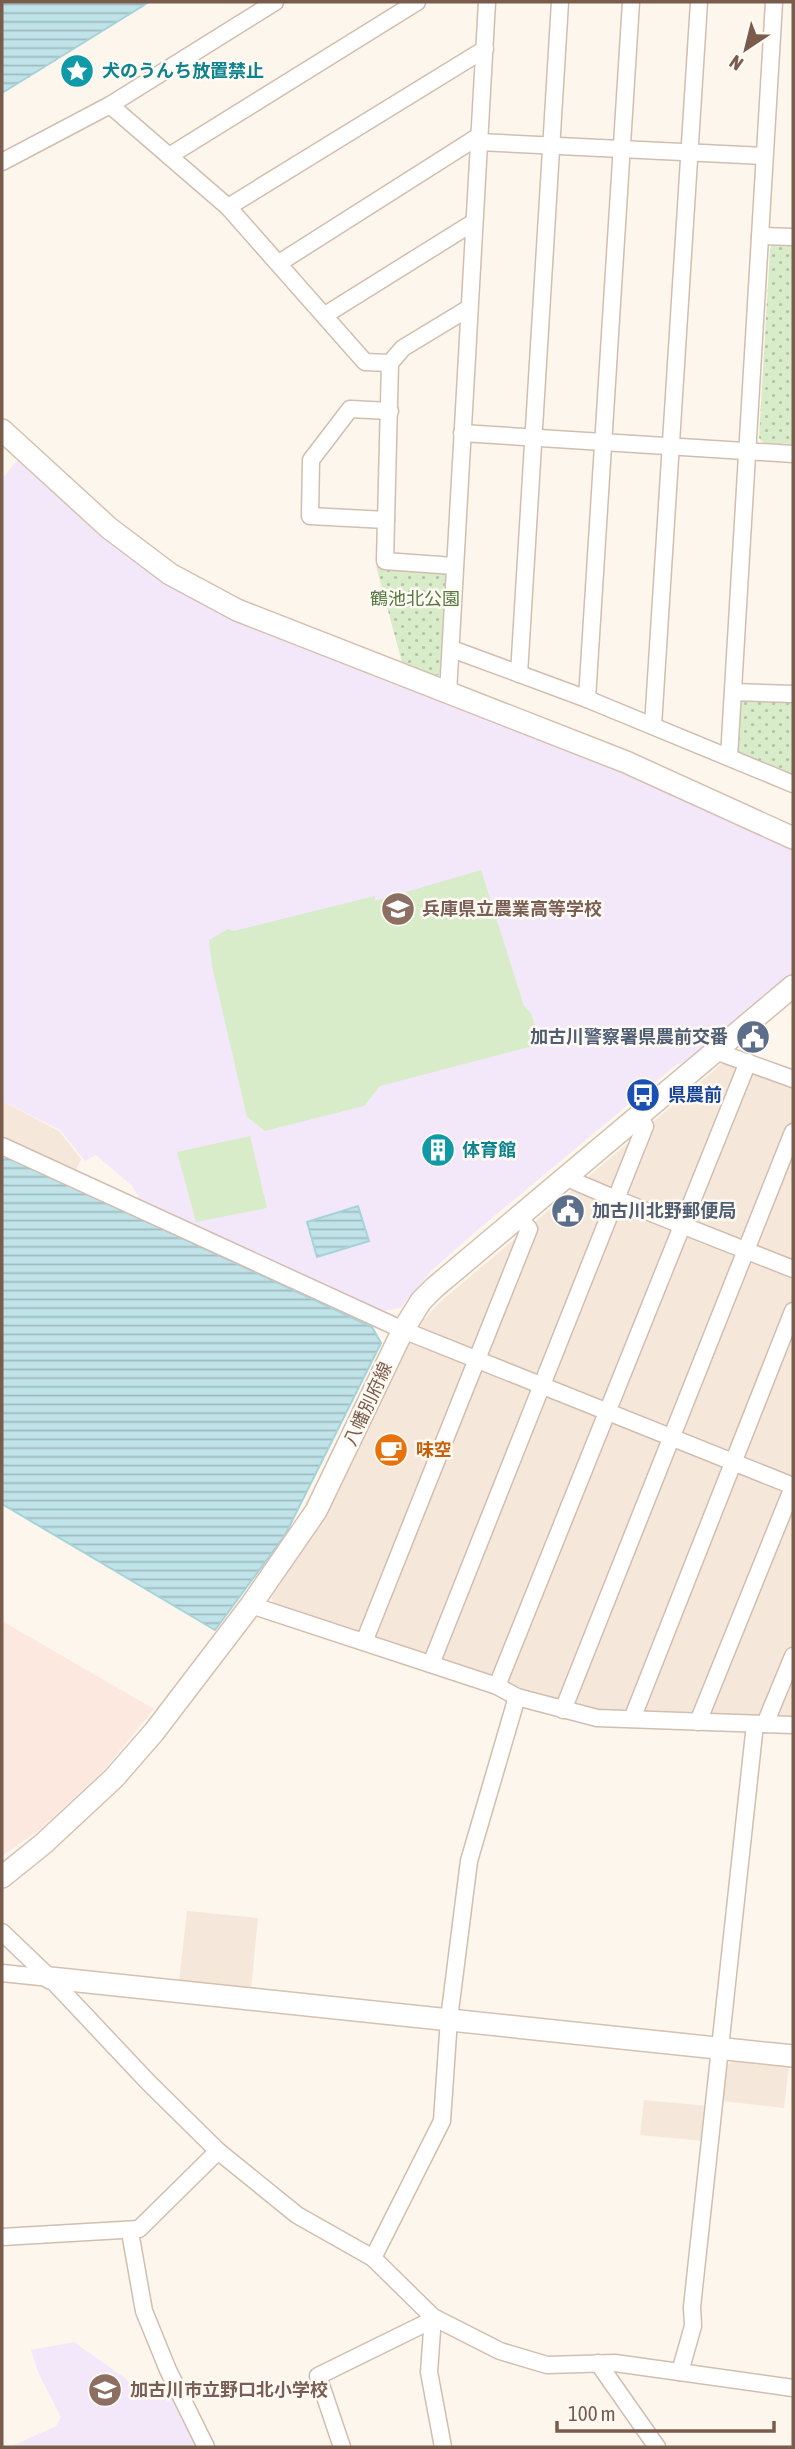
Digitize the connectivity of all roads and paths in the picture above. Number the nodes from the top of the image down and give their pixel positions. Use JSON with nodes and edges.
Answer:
{"nodes":[{"id":1,"x":275,"y":2,"type":"edge"},
{"id":2,"x":417,"y":2,"type":"edge"},
{"id":3,"x":487,"y":2,"type":"edge"},
{"id":4,"x":560,"y":2,"type":"edge"},
{"id":5,"x":631,"y":2,"type":"edge"},
{"id":6,"x":699,"y":2,"type":"edge"},
{"id":7,"x":774,"y":2,"type":"edge"},
{"id":8,"x":485,"y":49,"type":"junction"},
{"id":9,"x":110,"y":105,"type":"junction"},
{"id":10,"x":479,"y":139,"type":"junction"},
{"id":11,"x":551,"y":146,"type":"junction"},
{"id":12,"x":622,"y":150,"type":"junction"},
{"id":13,"x":691,"y":153,"type":"junction"},
{"id":14,"x":169,"y":156,"type":"junction"},
{"id":15,"x":764,"y":156,"type":"junction"},
{"id":16,"x":2,"y":162,"type":"edge"},
{"id":17,"x":228,"y":207,"type":"junction"},
{"id":18,"x":474,"y":222,"type":"junction"},
{"id":19,"x":760,"y":236,"type":"junction"},
{"id":20,"x":793,"y":237,"type":"edge"},
{"id":21,"x":279,"y":263,"type":"junction"},
{"id":22,"x":469,"y":308,"type":"junction"},
{"id":23,"x":325,"y":315,"type":"junction"},
{"id":24,"x":390,"y":363,"type":"junction"},
{"id":25,"x":390,"y":411,"type":"junction"},
{"id":26,"x":2,"y":430,"type":"edge"},
{"id":27,"x":462,"y":433,"type":"junction"},
{"id":28,"x":533,"y":438,"type":"junction"},
{"id":29,"x":604,"y":443,"type":"junction"},
{"id":30,"x":672,"y":447,"type":"junction"},
{"id":31,"x":747,"y":451,"type":"junction"},
{"id":32,"x":793,"y":454,"type":"edge"},
{"id":33,"x":386,"y":520,"type":"junction"},
{"id":34,"x":454,"y":566,"type":"junction"},
{"id":35,"x":452,"y":649,"type":"junction"},
{"id":36,"x":519,"y":674,"type":"junction"},
{"id":37,"x":734,"y":692,"type":"junction"},
{"id":38,"x":448,"y":693,"type":"junction"},
{"id":39,"x":793,"y":694,"type":"edge"},
{"id":40,"x":587,"y":699,"type":"junction"},
{"id":41,"x":653,"y":726,"type":"junction"},
{"id":42,"x":729,"y":757,"type":"junction"},
{"id":43,"x":793,"y":785,"type":"edge"},
{"id":44,"x":793,"y":838,"type":"edge"},
{"id":45,"x":793,"y":986,"type":"edge"},
{"id":46,"x":715,"y":1051,"type":"junction"},
{"id":47,"x":748,"y":1062,"type":"junction"},
{"id":48,"x":793,"y":1079,"type":"edge"},
{"id":49,"x":638,"y":1116,"type":"junction"},
{"id":50,"x":793,"y":1132,"type":"edge"},
{"id":51,"x":2,"y":1146,"type":"edge"},
{"id":52,"x":568,"y":1174,"type":"junction"},
{"id":53,"x":616,"y":1199,"type":"junction"},
{"id":54,"x":519,"y":1217,"type":"junction"},
{"id":55,"x":682,"y":1226,"type":"junction"},
{"id":56,"x":746,"y":1251,"type":"junction"},
{"id":57,"x":793,"y":1269,"type":"edge"},
{"id":58,"x":793,"y":1311,"type":"edge"},
{"id":59,"x":403,"y":1331,"type":"junction"},
{"id":60,"x":477,"y":1360,"type":"junction"},
{"id":61,"x":542,"y":1386,"type":"junction"},
{"id":62,"x":607,"y":1412,"type":"junction"},
{"id":63,"x":671,"y":1437,"type":"junction"},
{"id":64,"x":733,"y":1462,"type":"junction"},
{"id":65,"x":793,"y":1486,"type":"edge"},
{"id":66,"x":251,"y":1605,"type":"junction"},
{"id":67,"x":364,"y":1642,"type":"junction"},
{"id":68,"x":793,"y":1656,"type":"edge"},
{"id":69,"x":430,"y":1664,"type":"junction"},
{"id":70,"x":497,"y":1686,"type":"junction"},
{"id":71,"x":517,"y":1697,"type":"junction"},
{"id":72,"x":563,"y":1710,"type":"junction"},
{"id":73,"x":632,"y":1719,"type":"junction"},
{"id":74,"x":698,"y":1722,"type":"junction"},
{"id":75,"x":760,"y":1724,"type":"junction"},
{"id":76,"x":793,"y":1725,"type":"edge"},
{"id":77,"x":2,"y":1877,"type":"edge"},
{"id":78,"x":2,"y":1931,"type":"edge"},
{"id":79,"x":2,"y":1973,"type":"edge"},
{"id":80,"x":50,"y":1978,"type":"junction"},
{"id":81,"x":449,"y":2018,"type":"junction"},
{"id":82,"x":719,"y":2048,"type":"junction"},
{"id":83,"x":793,"y":2056,"type":"edge"},
{"id":84,"x":218,"y":2151,"type":"junction"},
{"id":85,"x":130,"y":2232,"type":"junction"},
{"id":86,"x":2,"y":2237,"type":"edge"},
{"id":87,"x":373,"y":2258,"type":"junction"},
{"id":88,"x":433,"y":2317,"type":"junction"},
{"id":89,"x":598,"y":2363,"type":"junction"},
{"id":90,"x":680,"y":2372,"type":"junction"},
{"id":91,"x":793,"y":2388,"type":"edge"},
{"id":92,"x":206,"y":2447,"type":"edge"},
{"id":93,"x":342,"y":2447,"type":"edge"},
{"id":94,"x":443,"y":2447,"type":"edge"},
{"id":95,"x":657,"y":2447,"type":"edge"}],
"edges":[{"from":1,"to":9,"type":"street"},
{"from":2,"to":14,"type":"street"},
{"from":3,"to":8,"type":"street"},
{"from":4,"to":11,"type":"street"},
{"from":5,"to":12,"type":"street"},
{"from":6,"to":13,"type":"street"},
{"from":7,"to":15,"type":"street"},
{"from":8,"to":10,"type":"street"},
{"from":8,"to":17,"type":"street"},
{"from":9,"to":14,"type":"street"},
{"from":9,"to":16,"type":"street"},
{"from":10,"to":11,"type":"street"},
{"from":10,"to":18,"type":"street"},
{"from":10,"to":21,"type":"street"},
{"from":11,"to":12,"type":"street"},
{"from":11,"to":28,"type":"street"},
{"from":12,"to":13,"type":"street"},
{"from":12,"to":29,"type":"street"},
{"from":13,"to":15,"type":"street"},
{"from":13,"to":30,"type":"street"},
{"from":14,"to":17,"type":"street"},
{"from":15,"to":19,"type":"street"},
{"from":17,"to":21,"type":"street"},
{"from":18,"to":22,"type":"street"},
{"from":18,"to":23,"type":"street"},
{"from":19,"to":20,"type":"street"},
{"from":19,"to":31,"type":"street"},
{"from":21,"to":23,"type":"street"},
{"from":22,"to":24,"type":"street"},
{"from":22,"to":27,"type":"street"},
{"from":23,"to":24,"type":"street"},
{"from":24,"to":25,"type":"street"},
{"from":25,"to":33,"type":"street"},
{"from":25,"to":33,"type":"street"},
{"from":26,"to":38,"type":"street"},
{"from":27,"to":28,"type":"street"},
{"from":27,"to":34,"type":"street"},
{"from":28,"to":29,"type":"street"},
{"from":28,"to":36,"type":"street"},
{"from":29,"to":30,"type":"street"},
{"from":29,"to":40,"type":"street"},
{"from":30,"to":31,"type":"street"},
{"from":30,"to":41,"type":"street"},
{"from":31,"to":32,"type":"street"},
{"from":31,"to":37,"type":"street"},
{"from":33,"to":34,"type":"street"},
{"from":34,"to":35,"type":"street"},
{"from":35,"to":36,"type":"street"},
{"from":35,"to":38,"type":"street"},
{"from":36,"to":40,"type":"street"},
{"from":37,"to":39,"type":"street"},
{"from":37,"to":42,"type":"street"},
{"from":38,"to":44,"type":"street"},
{"from":40,"to":41,"type":"street"},
{"from":41,"to":42,"type":"street"},
{"from":42,"to":43,"type":"street"},
{"from":45,"to":46,"type":"street","name":"八幡別府線"},
{"from":46,"to":47,"type":"street"},
{"from":46,"to":49,"type":"street","name":"八幡別府線"},
{"from":47,"to":48,"type":"street"},
{"from":47,"to":55,"type":"street"},
{"from":49,"to":52,"type":"street","name":"八幡別府線"},
{"from":49,"to":53,"type":"street"},
{"from":50,"to":56,"type":"street"},
{"from":51,"to":59,"type":"street"},
{"from":52,"to":53,"type":"street"},
{"from":52,"to":54,"type":"street","name":"八幡別府線"},
{"from":53,"to":55,"type":"street"},
{"from":53,"to":61,"type":"street"},
{"from":54,"to":59,"type":"street","name":"八幡別府線"},
{"from":54,"to":60,"type":"street"},
{"from":55,"to":56,"type":"street"},
{"from":55,"to":62,"type":"street"},
{"from":56,"to":57,"type":"street"},
{"from":56,"to":63,"type":"street"},
{"from":58,"to":64,"type":"street"},
{"from":59,"to":60,"type":"street"},
{"from":59,"to":66,"type":"street","name":"八幡別府線"},
{"from":60,"to":61,"type":"street"},
{"from":60,"to":67,"type":"street"},
{"from":61,"to":62,"type":"street"},
{"from":61,"to":69,"type":"street"},
{"from":62,"to":63,"type":"street"},
{"from":62,"to":70,"type":"street"},
{"from":63,"to":64,"type":"street"},
{"from":63,"to":72,"type":"street"},
{"from":64,"to":65,"type":"street"},
{"from":64,"to":73,"type":"street"},
{"from":65,"to":74,"type":"street"},
{"from":66,"to":67,"type":"street"},
{"from":66,"to":77,"type":"street","name":"八幡別府線"},
{"from":67,"to":69,"type":"street"},
{"from":68,"to":75,"type":"street"},
{"from":69,"to":70,"type":"street"},
{"from":70,"to":71,"type":"street"},
{"from":71,"to":72,"type":"street"},
{"from":71,"to":81,"type":"street"},
{"from":72,"to":73,"type":"street"},
{"from":73,"to":74,"type":"street"},
{"from":74,"to":75,"type":"street"},
{"from":75,"to":76,"type":"street"},
{"from":75,"to":82,"type":"street"},
{"from":78,"to":80,"type":"street"},
{"from":79,"to":80,"type":"street"},
{"from":80,"to":81,"type":"street"},
{"from":80,"to":84,"type":"street"},
{"from":81,"to":82,"type":"street"},
{"from":81,"to":87,"type":"street"},
{"from":82,"to":83,"type":"street"},
{"from":82,"to":90,"type":"street"},
{"from":84,"to":85,"type":"street"},
{"from":84,"to":87,"type":"street"},
{"from":85,"to":86,"type":"street"},
{"from":85,"to":92,"type":"street"},
{"from":87,"to":88,"type":"street"},
{"from":88,"to":89,"type":"street"},
{"from":88,"to":93,"type":"street"},
{"from":88,"to":94,"type":"street"},
{"from":89,"to":90,"type":"street"},
{"from":89,"to":95,"type":"street"},
{"from":90,"to":91,"type":"street"}]}
